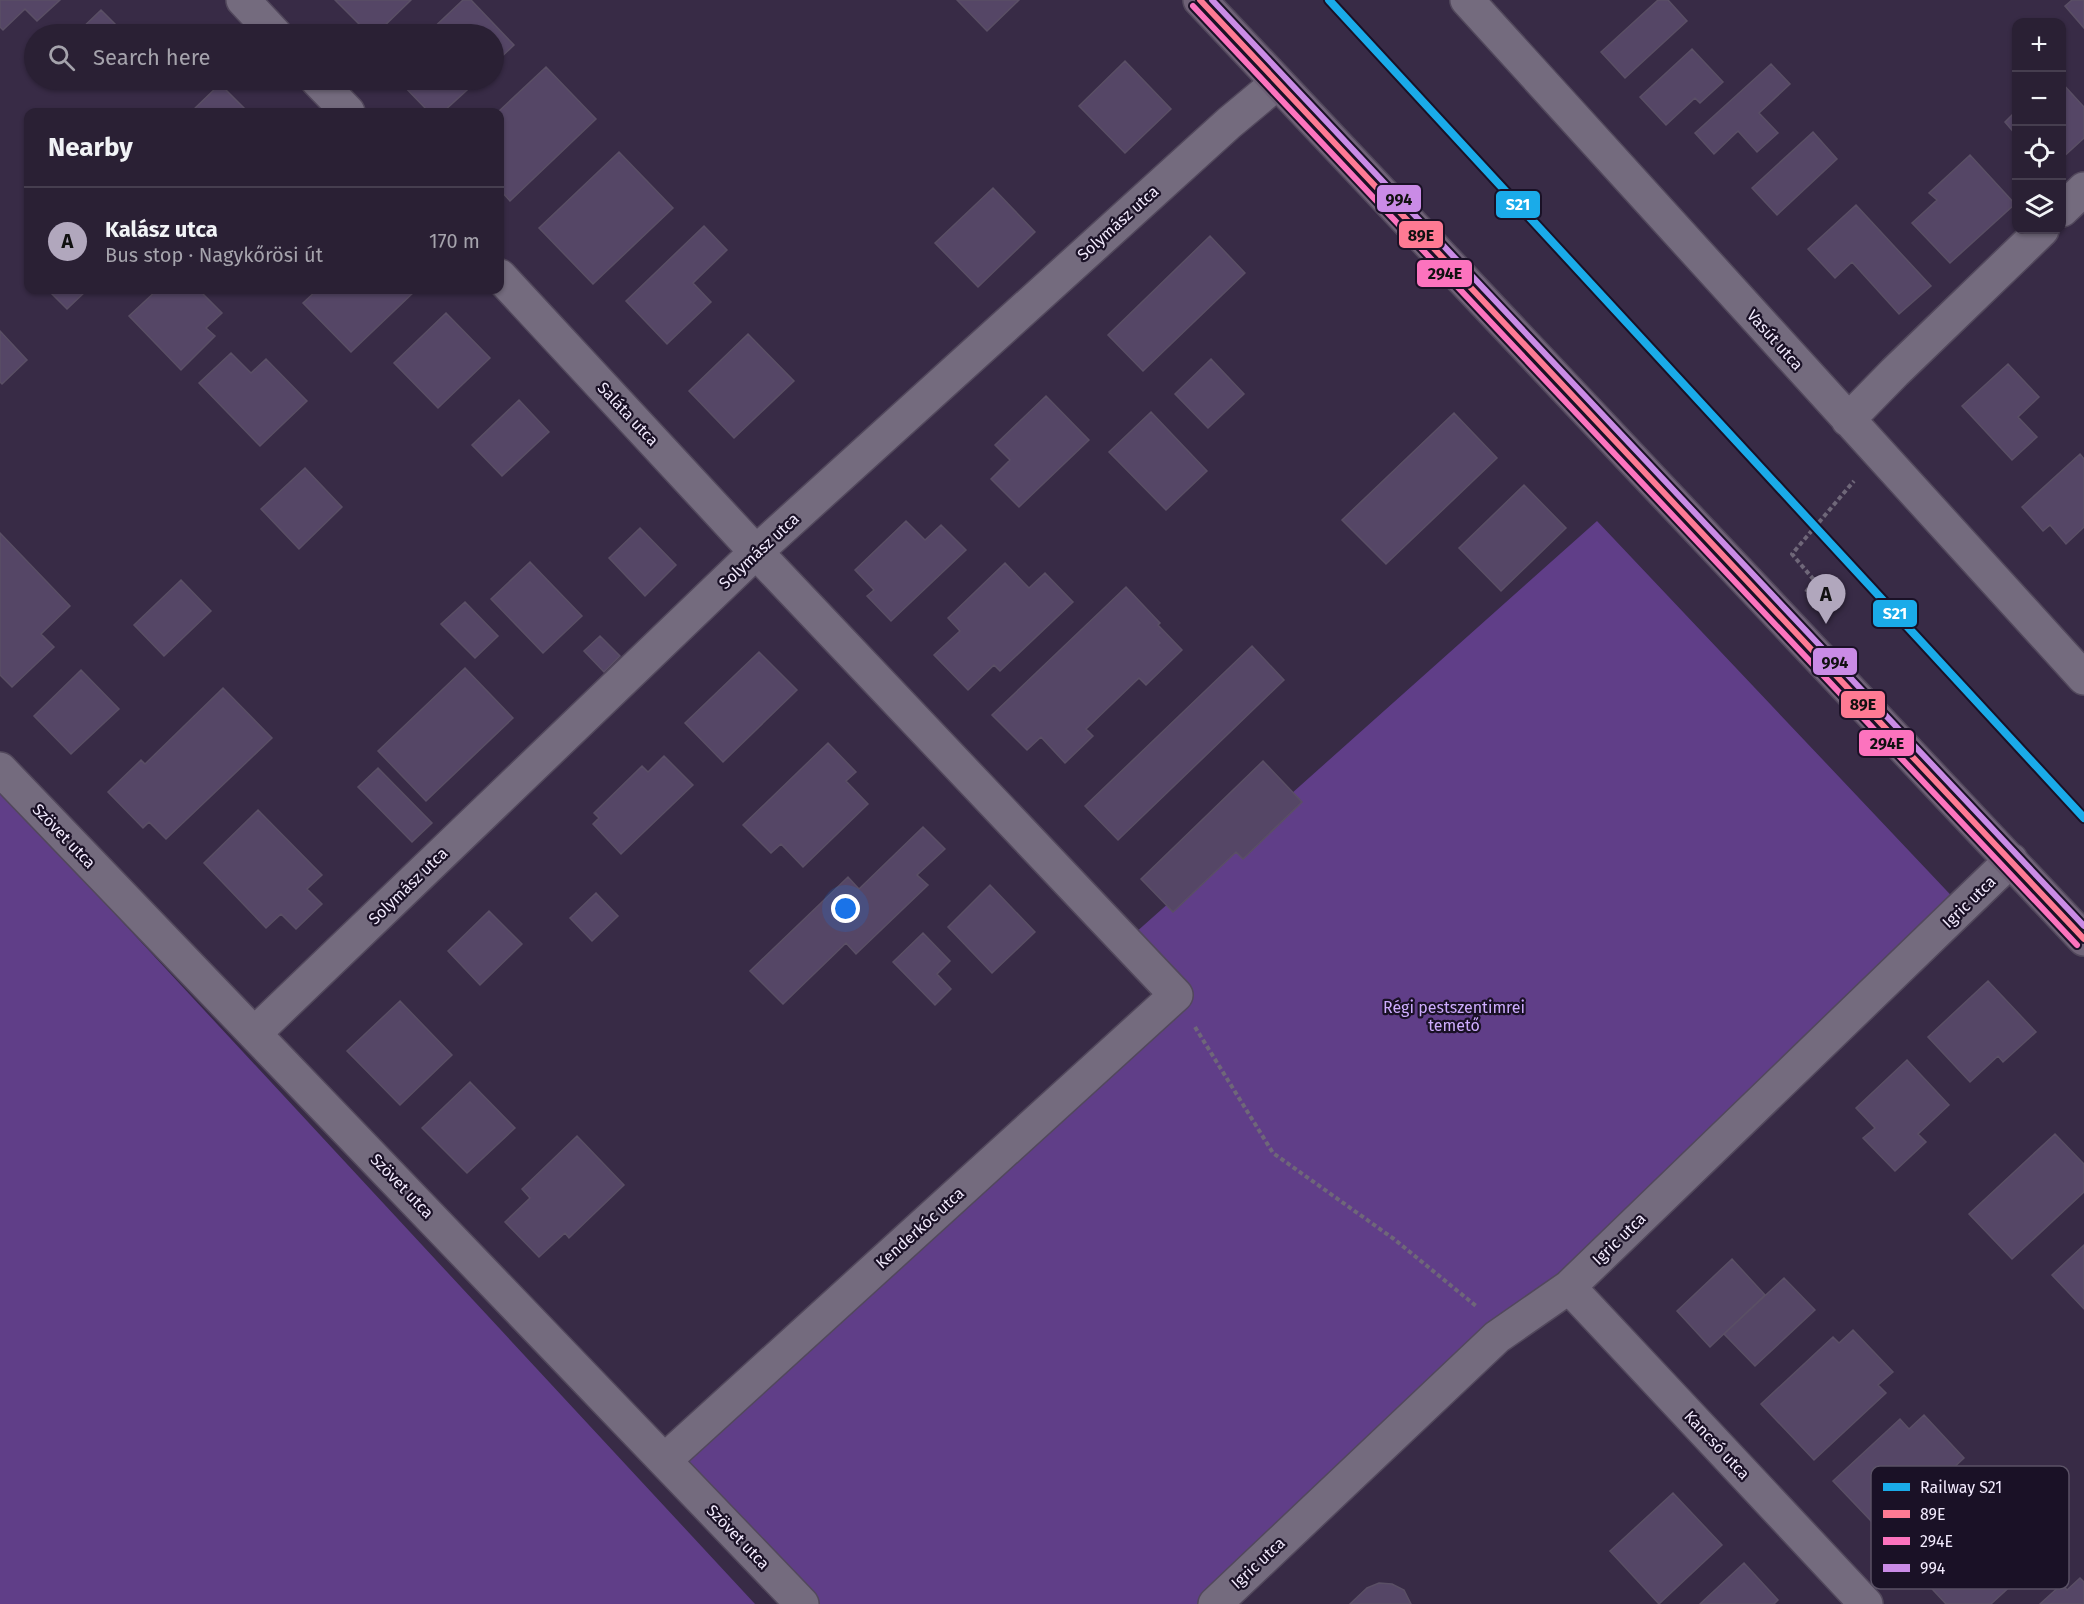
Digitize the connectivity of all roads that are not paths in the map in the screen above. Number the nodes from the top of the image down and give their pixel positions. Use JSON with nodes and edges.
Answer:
{"nodes":[{"id":1,"x":243,"y":0,"type":"edge"},
{"id":2,"x":1200,"y":0,"type":"edge"},
{"id":3,"x":1467,"y":0,"type":"edge"},
{"id":4,"x":266,"y":24,"type":"edge"},
{"id":5,"x":1277,"y":83,"type":"junction"},
{"id":6,"x":327,"y":90,"type":"edge"},
{"id":7,"x":344,"y":108,"type":"edge"},
{"id":8,"x":2084,"y":189,"type":"edge"},
{"id":9,"x":2066,"y":205,"type":"edge"},
{"id":10,"x":2038,"y":234,"type":"edge"},
{"id":11,"x":504,"y":280,"type":"edge"},
{"id":12,"x":1848,"y":420,"type":"junction"},
{"id":13,"x":756,"y":552,"type":"junction"},
{"id":14,"x":2084,"y":678,"type":"edge"},
{"id":15,"x":0,"y":769,"type":"edge"},
{"id":16,"x":2011,"y":860,"type":"junction"},
{"id":17,"x":2084,"y":939,"type":"edge"},
{"id":18,"x":1176,"y":995,"type":"joint"},
{"id":19,"x":255,"y":1033,"type":"junction"},
{"id":20,"x":1569,"y":1287,"type":"junction"},
{"id":21,"x":665,"y":1460,"type":"junction"},
{"id":22,"x":802,"y":1604,"type":"edge"},
{"id":23,"x":1215,"y":1604,"type":"edge"},
{"id":24,"x":1866,"y":1604,"type":"edge"}],
"edges":[{"from":1,"to":4,"type":"street"},
{"from":2,"to":5,"type":"main road"},
{"from":3,"to":12,"type":"street","name":"Vasút utca"},
{"from":5,"to":13,"type":"street","name":"Solymász utca"},
{"from":5,"to":16,"type":"main road"},
{"from":6,"to":7,"type":"street"},
{"from":8,"to":9,"type":"street"},
{"from":10,"to":12,"type":"street"},
{"from":11,"to":13,"type":"street","name":"Saláta utca"},
{"from":12,"to":14,"type":"street","name":"Vasút utca"},
{"from":13,"to":18,"type":"street","name":"Saláta utca"},
{"from":13,"to":19,"type":"street","name":"Solymász utca"},
{"from":15,"to":19,"type":"street","name":"Szövet utca"},
{"from":16,"to":17,"type":"main road"},
{"from":16,"to":20,"type":"street","name":"Igric utca"},
{"from":18,"to":21,"type":"street","name":"Kenderkóc utca"},
{"from":19,"to":21,"type":"street","name":"Szövet utca"},
{"from":20,"to":23,"type":"street","name":"Igric utca"},
{"from":20,"to":24,"type":"street","name":"Kancsó utca"},
{"from":21,"to":22,"type":"street","name":"Szövet utca"}]}
